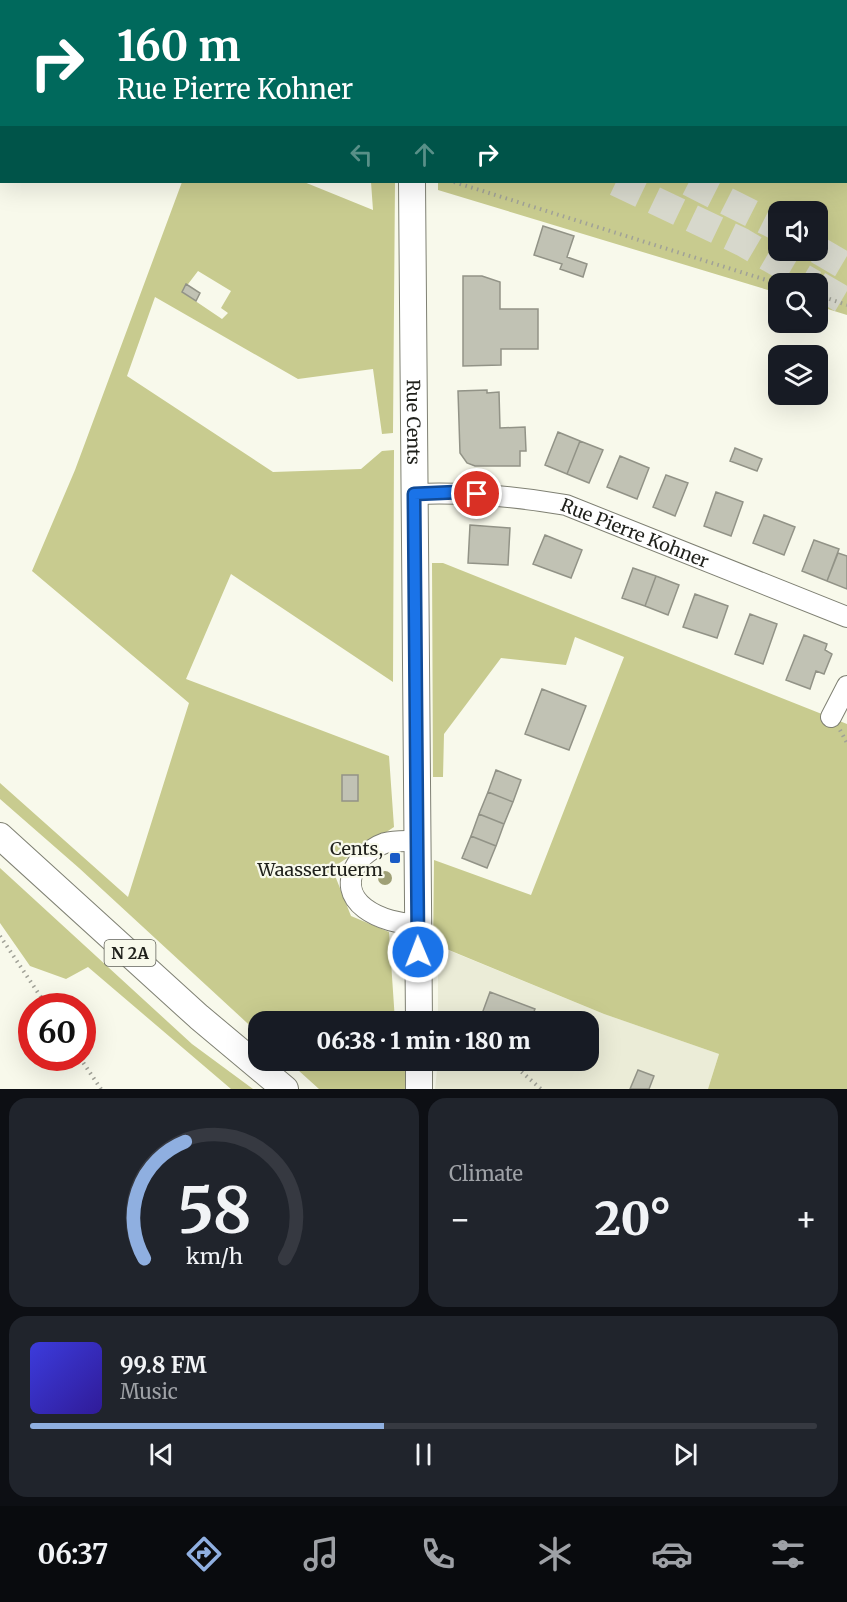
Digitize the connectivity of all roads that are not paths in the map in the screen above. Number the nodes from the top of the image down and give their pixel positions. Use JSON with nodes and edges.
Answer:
{"nodes":[{"id":1,"x":412,"y":183,"type":"edge"},
{"id":2,"x":414,"y":494,"type":"junction"},
{"id":3,"x":847,"y":617,"type":"edge"},
{"id":4,"x":847,"y":686,"type":"edge"},
{"id":5,"x":831,"y":717,"type":"dead end"},
{"id":6,"x":0,"y":836,"type":"edge"},
{"id":7,"x":417,"y":841,"type":"junction"},
{"id":8,"x":418,"y":924,"type":"junction"},
{"id":9,"x":418,"y":1011,"type":"edge"},
{"id":10,"x":419,"y":1071,"type":"edge"},
{"id":11,"x":285,"y":1089,"type":"edge"},
{"id":12,"x":419,"y":1089,"type":"edge"}],
"edges":[{"from":1,"to":2,"type":"main road","name":"Rue Cents"},
{"from":2,"to":3,"type":"street","name":"Rue Pierre Kohner"},
{"from":2,"to":7,"type":"main road","name":"Rue Cents"},
{"from":4,"to":5,"type":"street"},
{"from":6,"to":11,"type":"main road","number":"N 2A"},
{"from":7,"to":8,"type":"main road","name":"Rue Cents"},
{"from":7,"to":8,"type":"street"},
{"from":8,"to":9,"type":"main road","name":"Rue Cents"},
{"from":10,"to":12,"type":"main road"}]}
